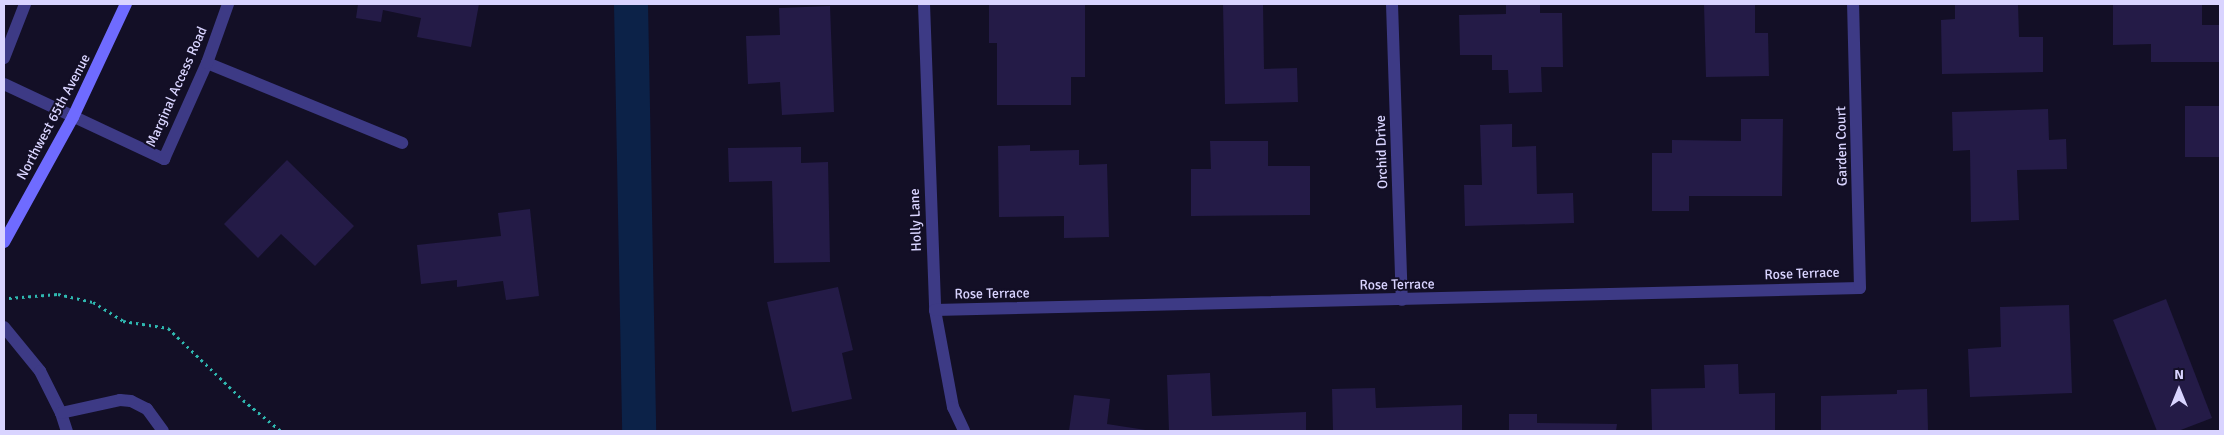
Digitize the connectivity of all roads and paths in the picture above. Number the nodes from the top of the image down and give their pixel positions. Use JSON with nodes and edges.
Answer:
{"nodes":[{"id":1,"x":25,"y":4,"type":"edge"},
{"id":2,"x":126,"y":4,"type":"edge"},
{"id":3,"x":228,"y":4,"type":"edge"},
{"id":4,"x":924,"y":4,"type":"edge"},
{"id":5,"x":1392,"y":4,"type":"edge"},
{"id":6,"x":1853,"y":4,"type":"edge"},
{"id":7,"x":4,"y":58,"type":"edge"},
{"id":8,"x":207,"y":63,"type":"junction"},
{"id":9,"x":4,"y":84,"type":"edge"},
{"id":10,"x":73,"y":117,"type":"junction"},
{"id":11,"x":402,"y":143,"type":"dead end"},
{"id":12,"x":4,"y":242,"type":"edge"},
{"id":13,"x":1860,"y":288,"type":"joint"},
{"id":14,"x":9,"y":298,"type":"dead end"},
{"id":15,"x":1402,"y":300,"type":"junction"},
{"id":16,"x":934,"y":310,"type":"junction"},
{"id":17,"x":4,"y":327,"type":"edge"},
{"id":18,"x":61,"y":413,"type":"junction"},
{"id":19,"x":66,"y":431,"type":"edge"},
{"id":20,"x":164,"y":431,"type":"edge"},
{"id":21,"x":281,"y":431,"type":"edge"},
{"id":22,"x":964,"y":431,"type":"edge"}],
"edges":[{"from":1,"to":7,"type":"street"},
{"from":2,"to":10,"type":"street","name":"Northwest 65th Avenue"},
{"from":3,"to":8,"type":"street","name":"Marginal Access Road"},
{"from":4,"to":16,"type":"street","name":"Holly Lane"},
{"from":5,"to":15,"type":"street","name":"Orchid Drive"},
{"from":6,"to":13,"type":"street","name":"Garden Court"},
{"from":8,"to":10,"type":"street","name":"Marginal Access Road"},
{"from":8,"to":11,"type":"street"},
{"from":9,"to":10,"type":"street","name":"Marginal Access Road"},
{"from":10,"to":12,"type":"street","name":"Northwest 65th Avenue"},
{"from":13,"to":15,"type":"street","name":"Rose Terrace"},
{"from":14,"to":21,"type":"path"},
{"from":15,"to":16,"type":"street","name":"Rose Terrace"},
{"from":16,"to":22,"type":"street","name":"Holly Lane"},
{"from":17,"to":18,"type":"street"},
{"from":18,"to":19,"type":"street"},
{"from":18,"to":20,"type":"street"}]}
